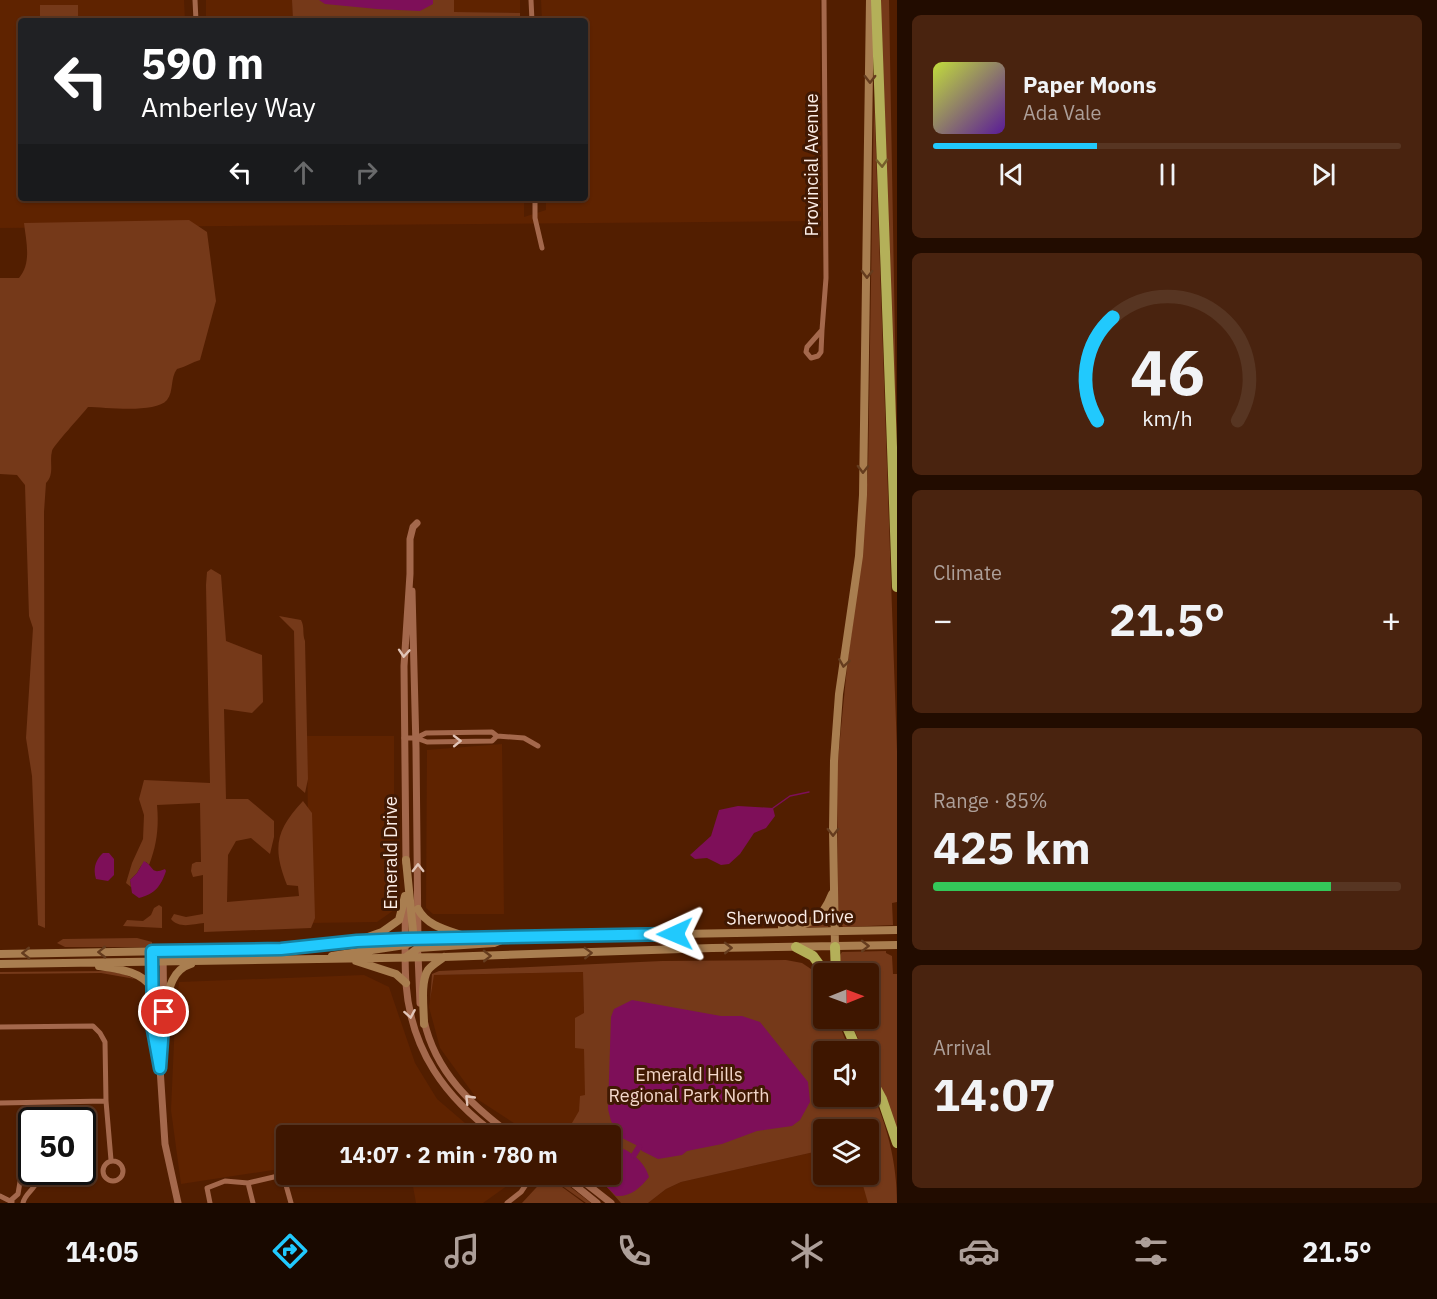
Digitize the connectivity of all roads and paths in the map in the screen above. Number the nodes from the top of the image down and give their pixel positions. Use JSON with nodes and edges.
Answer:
{"nodes":[{"id":1,"x":195,"y":0,"type":"edge"},
{"id":2,"x":531,"y":0,"type":"edge"},
{"id":3,"x":824,"y":0,"type":"edge"},
{"id":4,"x":870,"y":0,"type":"edge"},
{"id":5,"x":876,"y":0,"type":"edge"},
{"id":6,"x":196,"y":18,"type":"edge"},
{"id":7,"x":532,"y":18,"type":"edge"},
{"id":8,"x":535,"y":201,"type":"edge"},
{"id":9,"x":542,"y":248,"type":"dead end"},
{"id":10,"x":822,"y":330,"type":"junction"},
{"id":11,"x":417,"y":524,"type":"dead end"},
{"id":12,"x":410,"y":574,"type":"junction"},
{"id":13,"x":897,"y":586,"type":"edge"},
{"id":14,"x":404,"y":738,"type":"junction"},
{"id":15,"x":416,"y":738,"type":"junction"},
{"id":16,"x":538,"y":746,"type":"dead end"},
{"id":17,"x":406,"y":860,"type":"junction"},
{"id":18,"x":834,"y":890,"type":"junction"},
{"id":19,"x":405,"y":896,"type":"junction"},
{"id":20,"x":418,"y":909,"type":"junction"},
{"id":21,"x":896,"y":930,"type":"edge"},
{"id":22,"x":835,"y":931,"type":"junction"},
{"id":23,"x":750,"y":932,"type":"junction"},
{"id":24,"x":468,"y":938,"type":"junction"},
{"id":25,"x":507,"y":938,"type":"junction"},
{"id":26,"x":357,"y":941,"type":"junction"},
{"id":27,"x":413,"y":945,"type":"junction"},
{"id":28,"x":896,"y":945,"type":"edge"},
{"id":29,"x":835,"y":946,"type":"junction"},
{"id":30,"x":796,"y":947,"type":"junction"},
{"id":31,"x":152,"y":951,"type":"junction"},
{"id":32,"x":163,"y":951,"type":"junction"},
{"id":33,"x":0,"y":954,"type":"edge"},
{"id":34,"x":444,"y":957,"type":"junction"},
{"id":35,"x":346,"y":958,"type":"junction"},
{"id":36,"x":405,"y":958,"type":"junction"},
{"id":37,"x":326,"y":959,"type":"junction"},
{"id":38,"x":205,"y":961,"type":"junction"},
{"id":39,"x":152,"y":962,"type":"junction"},
{"id":40,"x":163,"y":962,"type":"junction"},
{"id":41,"x":74,"y":963,"type":"junction"},
{"id":42,"x":818,"y":963,"type":"edge"},
{"id":43,"x":836,"y":963,"type":"edge"},
{"id":44,"x":0,"y":964,"type":"edge"},
{"id":45,"x":406,"y":983,"type":"junction"},
{"id":46,"x":152,"y":988,"type":"junction"},
{"id":47,"x":164,"y":1012,"type":"junction"},
{"id":48,"x":424,"y":1024,"type":"junction"},
{"id":49,"x":0,"y":1027,"type":"edge"},
{"id":50,"x":160,"y":1068,"type":"junction"},
{"id":51,"x":879,"y":1093,"type":"edge"},
{"id":52,"x":106,"y":1101,"type":"junction"},
{"id":53,"x":0,"y":1103,"type":"edge"},
{"id":54,"x":485,"y":1125,"type":"edge"},
{"id":55,"x":499,"y":1125,"type":"edge"},
{"id":56,"x":897,"y":1143,"type":"edge"},
{"id":57,"x":111,"y":1160,"type":"dead end"},
{"id":58,"x":248,"y":1183,"type":"junction"},
{"id":59,"x":525,"y":1185,"type":"edge"},
{"id":60,"x":575,"y":1185,"type":"edge"},
{"id":61,"x":590,"y":1185,"type":"edge"},
{"id":62,"x":0,"y":1196,"type":"edge"},
{"id":63,"x":12,"y":1202,"type":"edge"},
{"id":64,"x":23,"y":1203,"type":"edge"},
{"id":65,"x":178,"y":1203,"type":"edge"},
{"id":66,"x":210,"y":1203,"type":"edge"},
{"id":67,"x":253,"y":1203,"type":"edge"},
{"id":68,"x":291,"y":1203,"type":"edge"},
{"id":69,"x":507,"y":1203,"type":"edge"},
{"id":70,"x":597,"y":1203,"type":"edge"},
{"id":71,"x":611,"y":1203,"type":"edge"}],
"edges":[{"from":1,"to":6,"type":"street"},
{"from":2,"to":7,"type":"street"},
{"from":3,"to":10,"type":"street","name":"Provincial Avenue"},
{"from":4,"to":18,"type":"main road","one_way":true},
{"from":5,"to":13,"type":"highway","one_way":true},
{"from":8,"to":9,"type":"street"},
{"from":10,"to":10,"type":"street","name":"Provincial Avenue"},
{"from":11,"to":12,"type":"street","name":"Emerald Drive"},
{"from":12,"to":14,"type":"street","name":"Emerald Drive","one_way":true},
{"from":12,"to":15,"type":"street","name":"Emerald Drive"},
{"from":14,"to":15,"type":"street"},
{"from":14,"to":17,"type":"street","name":"Emerald Drive"},
{"from":15,"to":16,"type":"street"},
{"from":20,"to":15,"type":"street","name":"Emerald Drive","one_way":true},
{"from":17,"to":19,"type":"street","name":"Emerald Drive"},
{"from":17,"to":27,"type":"main road"},
{"from":18,"to":22,"type":"main road"},
{"from":18,"to":23,"type":"main road"},
{"from":19,"to":26,"type":"main road"},
{"from":19,"to":27,"type":"street","name":"Emerald Drive"},
{"from":20,"to":24,"type":"main road"},
{"from":20,"to":27,"type":"street","name":"Emerald Drive"},
{"from":21,"to":22,"type":"main road","name":"Sherwood Drive"},
{"from":22,"to":23,"type":"main road","name":"Sherwood Drive"},
{"from":22,"to":29,"type":"main road"},
{"from":23,"to":25,"type":"main road","name":"Sherwood Drive"},
{"from":24,"to":25,"type":"main road","name":"Sherwood Drive"},
{"from":24,"to":27,"type":"main road","name":"Sherwood Drive"},
{"from":25,"to":27,"type":"main road"},
{"from":26,"to":27,"type":"main road","name":"Sherwood Drive"},
{"from":26,"to":32,"type":"main road","name":"Sherwood Drive"},
{"from":27,"to":34,"type":"main road","name":"Sherwood Drive"},
{"from":27,"to":36,"type":"main road","name":"Sherwood Drive"},
{"from":27,"to":36,"type":"street","name":"Emerald Drive"},
{"from":27,"to":37,"type":"main road"},
{"from":27,"to":48,"type":"street","name":"Emerald Drive"},
{"from":29,"to":28,"type":"main road","name":"Sherwood Drive","one_way":true},
{"from":29,"to":30,"type":"main road","name":"Sherwood Drive"},
{"from":29,"to":43,"type":"highway"},
{"from":34,"to":30,"type":"main road","name":"Sherwood Drive","one_way":true},
{"from":30,"to":42,"type":"highway"},
{"from":31,"to":32,"type":"main road","name":"Sherwood Drive"},
{"from":31,"to":33,"type":"main road","name":"Sherwood Drive","one_way":true},
{"from":31,"to":39,"type":"street"},
{"from":32,"to":40,"type":"street"},
{"from":34,"to":48,"type":"main road"},
{"from":35,"to":36,"type":"main road","name":"Sherwood Drive"},
{"from":35,"to":37,"type":"main road","name":"Sherwood Drive"},
{"from":35,"to":45,"type":"main road"},
{"from":36,"to":45,"type":"street","name":"Emerald Drive"},
{"from":37,"to":38,"type":"main road","name":"Sherwood Drive"},
{"from":38,"to":40,"type":"main road","name":"Sherwood Drive"},
{"from":38,"to":47,"type":"main road"},
{"from":39,"to":40,"type":"main road","name":"Sherwood Drive"},
{"from":39,"to":41,"type":"main road","name":"Sherwood Drive"},
{"from":39,"to":46,"type":"street"},
{"from":40,"to":47,"type":"street"},
{"from":41,"to":44,"type":"main road","name":"Sherwood Drive"},
{"from":41,"to":46,"type":"main road"},
{"from":45,"to":54,"type":"street","name":"Emerald Drive","one_way":true},
{"from":46,"to":50,"type":"street"},
{"from":47,"to":50,"type":"street"},
{"from":55,"to":48,"type":"street","name":"Emerald Drive","one_way":true},
{"from":49,"to":52,"type":"street"},
{"from":50,"to":65,"type":"street"},
{"from":51,"to":56,"type":"highway"},
{"from":52,"to":53,"type":"street"},
{"from":52,"to":57,"type":"street"},
{"from":58,"to":66,"type":"street"},
{"from":58,"to":67,"type":"street"},
{"from":58,"to":68,"type":"street"},
{"from":59,"to":69,"type":"street"},
{"from":60,"to":70,"type":"street"},
{"from":61,"to":71,"type":"street"},
{"from":62,"to":63,"type":"street"},
{"from":63,"to":64,"type":"street"}]}
